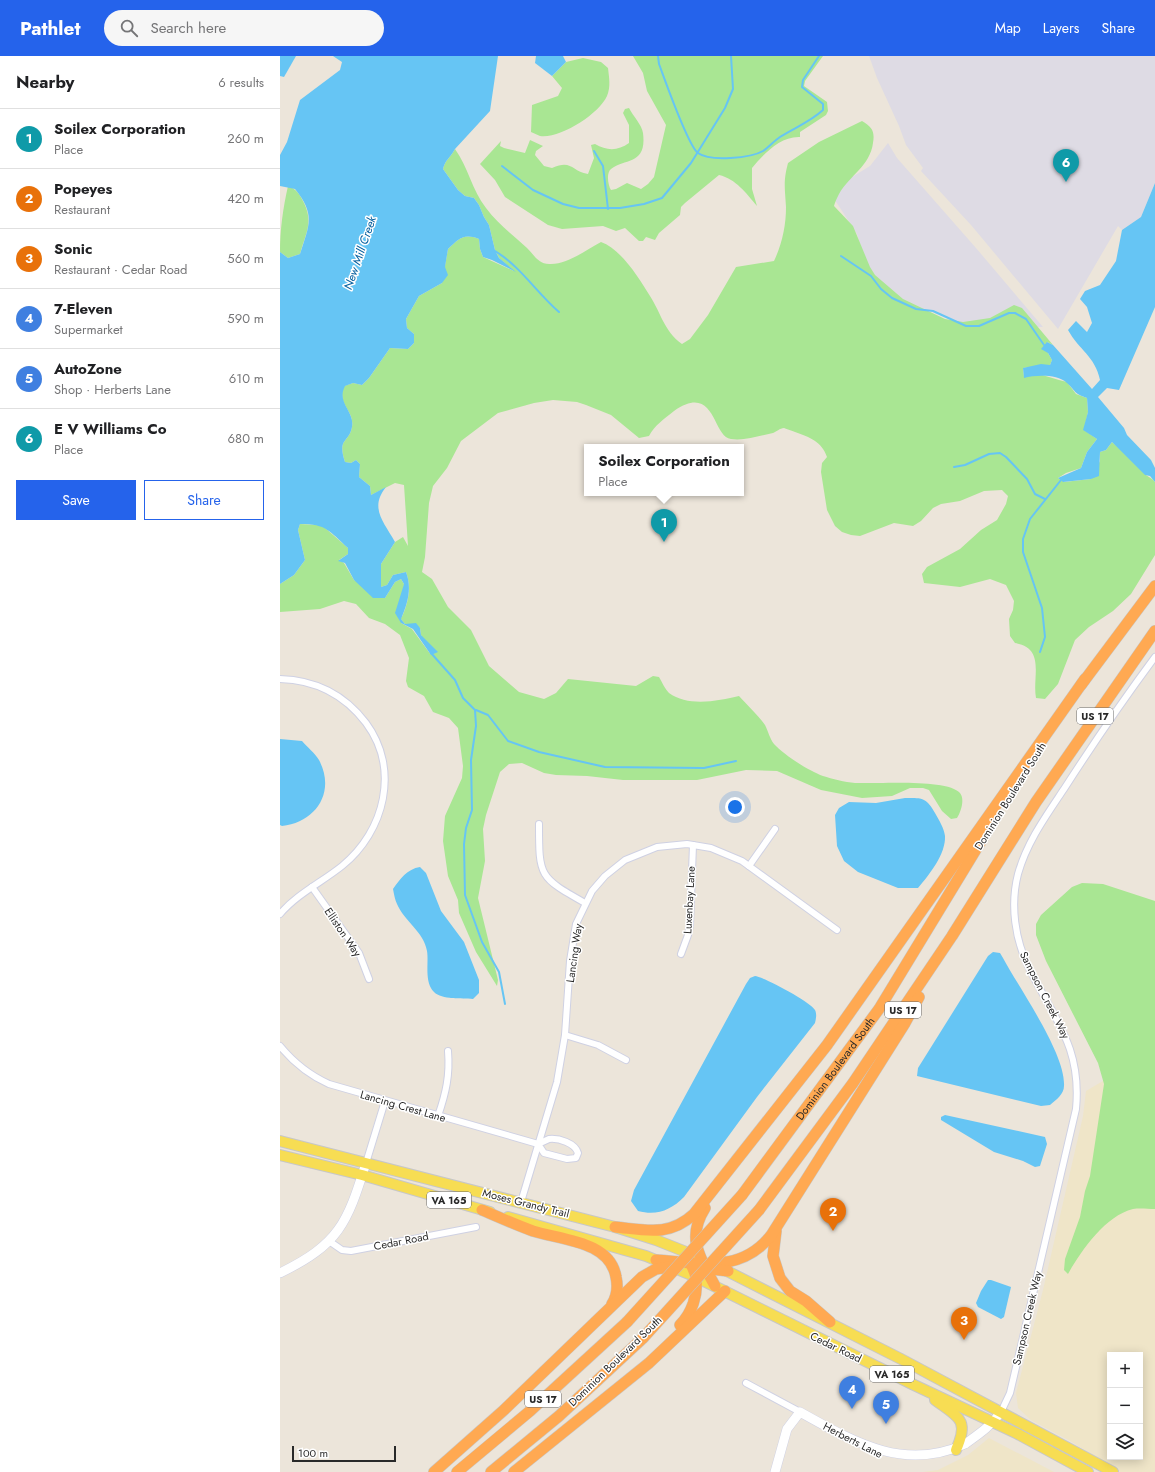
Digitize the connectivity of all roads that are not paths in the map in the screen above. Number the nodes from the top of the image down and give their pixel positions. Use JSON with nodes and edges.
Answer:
{"nodes":[{"id":1,"x":1155,"y":586,"type":"edge"},
{"id":2,"x":1155,"y":631,"type":"edge"},
{"id":3,"x":1155,"y":657,"type":"edge"},
{"id":4,"x":280,"y":679,"type":"edge"},
{"id":5,"x":1011,"y":786,"type":"junction"},
{"id":6,"x":539,"y":824,"type":"dead end"},
{"id":7,"x":775,"y":829,"type":"dead end"},
{"id":8,"x":693,"y":845,"type":"junction"},
{"id":9,"x":749,"y":866,"type":"junction"},
{"id":10,"x":312,"y":887,"type":"junction"},
{"id":11,"x":585,"y":903,"type":"junction"},
{"id":12,"x":280,"y":914,"type":"edge"},
{"id":13,"x":837,"y":930,"type":"dead end"},
{"id":14,"x":952,"y":936,"type":"junction"},
{"id":15,"x":681,"y":954,"type":"dead end"},
{"id":16,"x":369,"y":979,"type":"dead end"},
{"id":17,"x":565,"y":1035,"type":"junction"},
{"id":18,"x":280,"y":1046,"type":"edge"},
{"id":19,"x":448,"y":1051,"type":"dead end"},
{"id":20,"x":626,"y":1060,"type":"dead end"},
{"id":21,"x":386,"y":1101,"type":"junction"},
{"id":22,"x":438,"y":1116,"type":"junction"},
{"id":23,"x":280,"y":1141,"type":"edge"},
{"id":24,"x":538,"y":1144,"type":"junction"},
{"id":25,"x":280,"y":1155,"type":"edge"},
{"id":26,"x":366,"y":1163,"type":"junction"},
{"id":27,"x":727,"y":1174,"type":"junction"},
{"id":28,"x":362,"y":1176,"type":"junction"},
{"id":29,"x":521,"y":1202,"type":"junction"},
{"id":30,"x":482,"y":1210,"type":"junction"},
{"id":31,"x":780,"y":1220,"type":"junction"},
{"id":32,"x":476,"y":1227,"type":"dead end"},
{"id":33,"x":616,"y":1227,"type":"junction"},
{"id":34,"x":329,"y":1241,"type":"junction"},
{"id":35,"x":685,"y":1251,"type":"joint"},
{"id":36,"x":656,"y":1260,"type":"junction"},
{"id":37,"x":670,"y":1266,"type":"junction"},
{"id":38,"x":700,"y":1266,"type":"junction"},
{"id":39,"x":728,"y":1271,"type":"joint"},
{"id":40,"x":280,"y":1273,"type":"edge"},
{"id":41,"x":720,"y":1288,"type":"junction"},
{"id":42,"x":608,"y":1309,"type":"junction"},
{"id":43,"x":830,"y":1322,"type":"junction"},
{"id":44,"x":746,"y":1383,"type":"dead end"},
{"id":45,"x":912,"y":1384,"type":"junction"},
{"id":46,"x":605,"y":1398,"type":"junction"},
{"id":47,"x":800,"y":1412,"type":"junction"},
{"id":48,"x":1001,"y":1412,"type":"junction"},
{"id":49,"x":994,"y":1422,"type":"junction"},
{"id":50,"x":956,"y":1450,"type":"junction"},
{"id":51,"x":434,"y":1472,"type":"edge"},
{"id":52,"x":457,"y":1472,"type":"edge"},
{"id":53,"x":491,"y":1472,"type":"edge"},
{"id":54,"x":514,"y":1472,"type":"edge"},
{"id":55,"x":775,"y":1472,"type":"edge"},
{"id":56,"x":1088,"y":1472,"type":"edge"},
{"id":57,"x":1112,"y":1472,"type":"edge"}],
"edges":[{"from":1,"to":5,"type":"highway","name":"Dominion Boulevard South","number":"US 17"},
{"from":2,"to":14,"type":"highway","name":"Dominion Boulevard South","number":"US 17"},
{"from":3,"to":48,"type":"street","name":"Sampson Creek Way"},
{"from":4,"to":10,"type":"street"},
{"from":5,"to":27,"type":"highway"},
{"from":5,"to":52,"type":"highway","name":"Dominion Boulevard South","number":"US 17","bridge":true},
{"from":6,"to":11,"type":"street"},
{"from":7,"to":9,"type":"street"},
{"from":8,"to":9,"type":"street","name":"Lancing Way"},
{"from":8,"to":11,"type":"street","name":"Lancing Way"},
{"from":8,"to":15,"type":"street","name":"Luxenbay Lane"},
{"from":9,"to":13,"type":"street","name":"Lancing Way"},
{"from":10,"to":12,"type":"street"},
{"from":10,"to":16,"type":"street","name":"Elliston Way"},
{"from":11,"to":17,"type":"street","name":"Lancing Way"},
{"from":14,"to":31,"type":"highway"},
{"from":14,"to":53,"type":"highway","name":"Dominion Boulevard South","number":"US 17","bridge":true},
{"from":17,"to":20,"type":"street"},
{"from":17,"to":24,"type":"street","name":"Lancing Way"},
{"from":18,"to":21,"type":"street","name":"Lancing Crest Lane"},
{"from":19,"to":22,"type":"street"},
{"from":21,"to":22,"type":"street","name":"Lancing Crest Lane"},
{"from":21,"to":26,"type":"street"},
{"from":22,"to":24,"type":"street","name":"Lancing Crest Lane"},
{"from":23,"to":26,"type":"main road","name":"Moses Grandy Trail","number":"VA 165"},
{"from":24,"to":24,"type":"street"},
{"from":24,"to":29,"type":"street","name":"Lancing Way"},
{"from":25,"to":28,"type":"main road","name":"Moses Grandy Trail","number":"VA 165"},
{"from":26,"to":28,"type":"street"},
{"from":26,"to":29,"type":"main road","name":"Moses Grandy Trail","number":"VA 165"},
{"from":27,"to":33,"type":"highway"},
{"from":27,"to":38,"type":"highway"},
{"from":28,"to":30,"type":"main road","name":"Moses Grandy Trail","number":"VA 165"},
{"from":28,"to":34,"type":"street"},
{"from":29,"to":33,"type":"main road","name":"Moses Grandy Trail","number":"VA 165"},
{"from":30,"to":36,"type":"main road","name":"Moses Grandy Trail","number":"VA 165"},
{"from":30,"to":42,"type":"highway"},
{"from":31,"to":38,"type":"highway"},
{"from":31,"to":43,"type":"highway"},
{"from":32,"to":34,"type":"street","name":"Cedar Road"},
{"from":33,"to":35,"type":"main road","name":"Moses Grandy Trail","number":"VA 165"},
{"from":34,"to":40,"type":"street"},
{"from":35,"to":38,"type":"highway"},
{"from":36,"to":37,"type":"main road","name":"Moses Grandy Trail","number":"VA 165"},
{"from":36,"to":38,"type":"highway"},
{"from":37,"to":38,"type":"highway"},
{"from":37,"to":42,"type":"highway"},
{"from":38,"to":39,"type":"highway"},
{"from":38,"to":41,"type":"highway"},
{"from":38,"to":46,"type":"highway"},
{"from":39,"to":43,"type":"main road","name":"Cedar Road","number":"VA 165"},
{"from":41,"to":45,"type":"main road","name":"Cedar Road","number":"VA 165"},
{"from":41,"to":46,"type":"highway"},
{"from":42,"to":51,"type":"highway"},
{"from":43,"to":48,"type":"main road","name":"Cedar Road","number":"VA 165"},
{"from":44,"to":47,"type":"street","name":"Herberts Lane"},
{"from":45,"to":49,"type":"main road","name":"Cedar Road","number":"VA 165"},
{"from":45,"to":50,"type":"main road"},
{"from":46,"to":54,"type":"highway"},
{"from":47,"to":50,"type":"street","name":"Herberts Lane"},
{"from":47,"to":55,"type":"street"},
{"from":48,"to":49,"type":"street","name":"Herberts Lane"},
{"from":48,"to":57,"type":"main road","name":"Cedar Road","number":"VA 165"},
{"from":49,"to":50,"type":"street","name":"Herberts Lane"},
{"from":49,"to":56,"type":"main road","name":"Cedar Road","number":"VA 165"}]}
